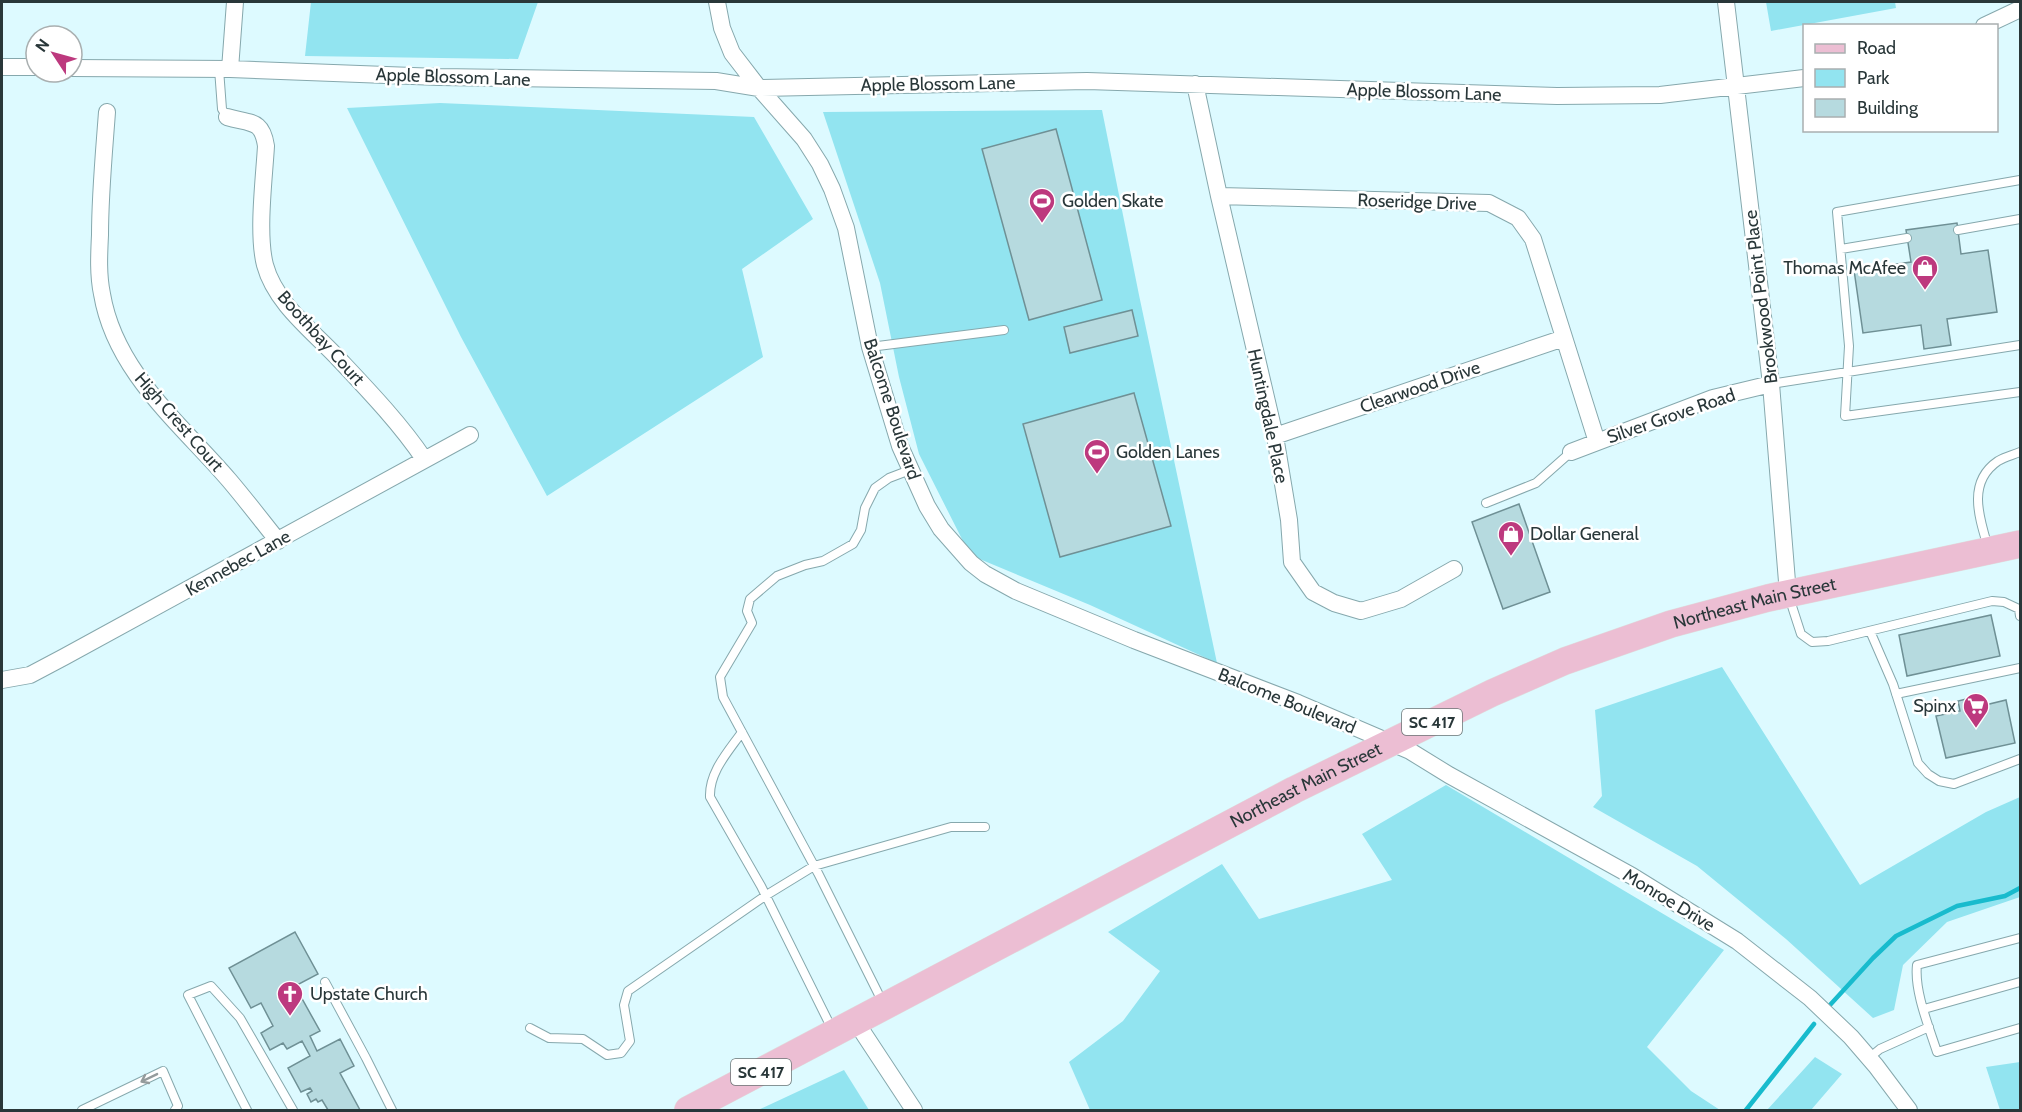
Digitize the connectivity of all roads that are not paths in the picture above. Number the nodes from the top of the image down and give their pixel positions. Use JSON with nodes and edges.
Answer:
{"nodes":[{"id":1,"x":235,"y":2,"type":"edge"},
{"id":2,"x":717,"y":2,"type":"edge"},
{"id":3,"x":1726,"y":2,"type":"edge"},
{"id":4,"x":2020,"y":9,"type":"edge"},
{"id":5,"x":1988,"y":24,"type":"edge"},
{"id":6,"x":2,"y":67,"type":"edge"},
{"id":7,"x":24,"y":67,"type":"edge"},
{"id":8,"x":84,"y":68,"type":"edge"},
{"id":9,"x":225,"y":69,"type":"junction"},
{"id":10,"x":1803,"y":78,"type":"edge"},
{"id":11,"x":1195,"y":84,"type":"junction"},
{"id":12,"x":1735,"y":87,"type":"junction"},
{"id":13,"x":759,"y":88,"type":"junction"},
{"id":14,"x":107,"y":112,"type":"dead end"},
{"id":15,"x":227,"y":117,"type":"joint"},
{"id":16,"x":2020,"y":180,"type":"edge"},
{"id":17,"x":1219,"y":196,"type":"junction"},
{"id":18,"x":2020,"y":219,"type":"edge"},
{"id":19,"x":1958,"y":230,"type":"dead end"},
{"id":20,"x":1907,"y":238,"type":"dead end"},
{"id":21,"x":1841,"y":249,"type":"junction"},
{"id":22,"x":1004,"y":330,"type":"dead end"},
{"id":23,"x":1564,"y":338,"type":"junction"},
{"id":24,"x":2020,"y":345,"type":"edge"},
{"id":25,"x":870,"y":347,"type":"junction"},
{"id":26,"x":1846,"y":374,"type":"junction"},
{"id":27,"x":1771,"y":384,"type":"junction"},
{"id":28,"x":2020,"y":392,"type":"edge"},
{"id":29,"x":470,"y":435,"type":"dead end"},
{"id":30,"x":1275,"y":436,"type":"junction"},
{"id":31,"x":1597,"y":442,"type":"junction"},
{"id":32,"x":1571,"y":452,"type":"joint"},
{"id":33,"x":2020,"y":452,"type":"edge"},
{"id":34,"x":424,"y":459,"type":"junction"},
{"id":35,"x":910,"y":470,"type":"junction"},
{"id":36,"x":1485,"y":503,"type":"dead end"},
{"id":37,"x":278,"y":541,"type":"junction"},
{"id":38,"x":2020,"y":544,"type":"edge"},
{"id":39,"x":1989,"y":551,"type":"junction"},
{"id":40,"x":1455,"y":569,"type":"dead end"},
{"id":41,"x":1788,"y":594,"type":"junction"},
{"id":42,"x":2020,"y":616,"type":"edge"},
{"id":43,"x":1870,"y":631,"type":"junction"},
{"id":44,"x":2020,"y":668,"type":"edge"},
{"id":45,"x":2,"y":680,"type":"edge"},
{"id":46,"x":1896,"y":694,"type":"junction"},
{"id":47,"x":742,"y":732,"type":"junction"},
{"id":48,"x":1389,"y":743,"type":"junction"},
{"id":49,"x":2020,"y":759,"type":"edge"},
{"id":50,"x":985,"y":827,"type":"dead end"},
{"id":51,"x":814,"y":866,"type":"junction"},
{"id":52,"x":765,"y":896,"type":"junction"},
{"id":53,"x":2020,"y":938,"type":"edge"},
{"id":54,"x":325,"y":982,"type":"dead end"},
{"id":55,"x":2020,"y":982,"type":"edge"},
{"id":56,"x":885,"y":1007,"type":"junction"},
{"id":57,"x":1924,"y":1009,"type":"junction"},
{"id":58,"x":1929,"y":1027,"type":"junction"},
{"id":59,"x":530,"y":1028,"type":"dead end"},
{"id":60,"x":845,"y":1028,"type":"junction"},
{"id":61,"x":2020,"y":1028,"type":"edge"},
{"id":62,"x":1869,"y":1058,"type":"junction"},
{"id":63,"x":82,"y":1110,"type":"edge"},
{"id":64,"x":175,"y":1110,"type":"edge"},
{"id":65,"x":247,"y":1110,"type":"edge"},
{"id":66,"x":293,"y":1110,"type":"edge"},
{"id":67,"x":392,"y":1110,"type":"edge"},
{"id":68,"x":688,"y":1110,"type":"edge"},
{"id":69,"x":914,"y":1110,"type":"edge"},
{"id":70,"x":1909,"y":1110,"type":"edge"}],
"edges":[{"from":1,"to":9,"type":"street"},
{"from":2,"to":13,"type":"street","name":"Balcome Boulevard"},
{"from":3,"to":12,"type":"street","name":"Brookwood Point Place"},
{"from":4,"to":5,"type":"street"},
{"from":6,"to":7,"type":"street"},
{"from":8,"to":9,"type":"street","name":"Apple Blossom Lane"},
{"from":9,"to":13,"type":"street","name":"Apple Blossom Lane"},
{"from":9,"to":15,"type":"lane"},
{"from":10,"to":12,"type":"street","name":"Apple Blossom Lane"},
{"from":11,"to":12,"type":"street","name":"Apple Blossom Lane"},
{"from":11,"to":13,"type":"street","name":"Apple Blossom Lane"},
{"from":11,"to":17,"type":"street","name":"Huntingdale Place"},
{"from":12,"to":27,"type":"street","name":"Brookwood Point Place"},
{"from":13,"to":25,"type":"street","name":"Balcome Boulevard"},
{"from":14,"to":37,"type":"street","name":"High Crest Court"},
{"from":15,"to":34,"type":"street","name":"Boothbay Court"},
{"from":16,"to":21,"type":"lane"},
{"from":17,"to":23,"type":"street","name":"Roseridge Drive"},
{"from":17,"to":30,"type":"street","name":"Huntingdale Place"},
{"from":18,"to":19,"type":"lane"},
{"from":20,"to":21,"type":"lane"},
{"from":21,"to":26,"type":"lane"},
{"from":22,"to":25,"type":"lane"},
{"from":23,"to":30,"type":"street","name":"Clearwood Drive"},
{"from":23,"to":31,"type":"street","name":"Roseridge Drive"},
{"from":24,"to":26,"type":"lane"},
{"from":25,"to":35,"type":"street","name":"Balcome Boulevard"},
{"from":26,"to":27,"type":"lane"},
{"from":26,"to":28,"type":"lane"},
{"from":27,"to":31,"type":"street","name":"Silver Grove Road"},
{"from":27,"to":41,"type":"street","name":"Brookwood Point Place"},
{"from":29,"to":34,"type":"street","name":"Kennebec Lane"},
{"from":30,"to":40,"type":"street","name":"Huntingdale Place"},
{"from":31,"to":32,"type":"street","name":"Silver Grove Road"},
{"from":32,"to":36,"type":"lane"},
{"from":33,"to":39,"type":"lane"},
{"from":34,"to":37,"type":"street","name":"Kennebec Lane"},
{"from":35,"to":47,"type":"lane"},
{"from":35,"to":48,"type":"street","name":"Balcome Boulevard"},
{"from":37,"to":45,"type":"street","name":"Kennebec Lane"},
{"from":38,"to":39,"type":"main road","name":"Northeast Main Street","number":"SC 417"},
{"from":39,"to":41,"type":"main road","name":"Northeast Main Street","number":"SC 417"},
{"from":41,"to":43,"type":"lane"},
{"from":41,"to":48,"type":"main road","name":"Northeast Main Street","number":"SC 417"},
{"from":42,"to":43,"type":"lane"},
{"from":43,"to":46,"type":"lane"},
{"from":44,"to":46,"type":"lane"},
{"from":46,"to":49,"type":"lane"},
{"from":47,"to":51,"type":"lane"},
{"from":47,"to":52,"type":"lane"},
{"from":48,"to":56,"type":"main road","name":"Northeast Main Street","number":"SC 417"},
{"from":48,"to":62,"type":"street","name":"Monroe Drive"},
{"from":50,"to":51,"type":"lane"},
{"from":51,"to":52,"type":"lane"},
{"from":51,"to":56,"type":"lane"},
{"from":52,"to":59,"type":"lane"},
{"from":52,"to":60,"type":"lane"},
{"from":53,"to":57,"type":"lane"},
{"from":54,"to":67,"type":"lane"},
{"from":55,"to":57,"type":"lane"},
{"from":56,"to":60,"type":"main road","name":"Northeast Main Street","number":"SC 417"},
{"from":57,"to":58,"type":"lane"},
{"from":58,"to":61,"type":"lane"},
{"from":58,"to":62,"type":"lane"},
{"from":60,"to":68,"type":"main road","number":"SC 417"},
{"from":60,"to":69,"type":"street"},
{"from":62,"to":70,"type":"street","name":"Monroe Drive"},
{"from":64,"to":63,"type":"lane","one_way":true},
{"from":65,"to":66,"type":"lane"}]}
